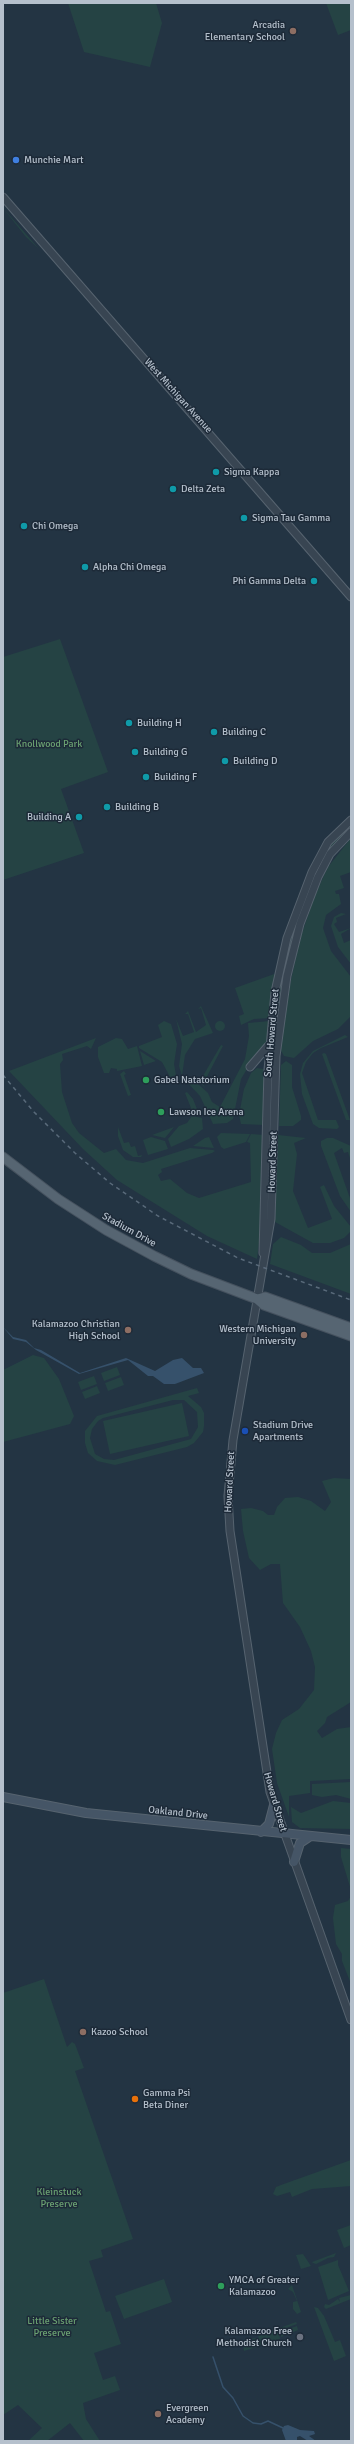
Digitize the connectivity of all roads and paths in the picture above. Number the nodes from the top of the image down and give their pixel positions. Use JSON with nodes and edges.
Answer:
{"nodes":[{"id":1,"x":3,"y":197,"type":"edge"},
{"id":2,"x":351,"y":597,"type":"edge"},
{"id":3,"x":351,"y":820,"type":"edge"},
{"id":4,"x":351,"y":832,"type":"edge"},
{"id":5,"x":270,"y":1036,"type":"junction"},
{"id":6,"x":268,"y":1070,"type":"junction"},
{"id":7,"x":3,"y":1157,"type":"edge"},
{"id":8,"x":263,"y":1266,"type":"junction"},
{"id":9,"x":257,"y":1299,"type":"junction"},
{"id":10,"x":351,"y":1328,"type":"edge"},
{"id":11,"x":351,"y":1336,"type":"edge"},
{"id":12,"x":3,"y":1797,"type":"edge"},
{"id":13,"x":274,"y":1805,"type":"junction"},
{"id":14,"x":261,"y":1832,"type":"junction"},
{"id":15,"x":284,"y":1835,"type":"junction"},
{"id":16,"x":308,"y":1837,"type":"junction"},
{"id":17,"x":351,"y":1840,"type":"edge"},
{"id":18,"x":294,"y":1862,"type":"junction"},
{"id":19,"x":351,"y":2020,"type":"edge"}],
"edges":[{"from":1,"to":2,"type":"street","name":"West Michigan Avenue"},
{"from":3,"to":5,"type":"street","name":"South Howard Street"},
{"from":4,"to":8,"type":"street","name":"Howard Street"},
{"from":5,"to":6,"type":"street","name":"South Howard Street"},
{"from":5,"to":6,"type":"street"},
{"from":6,"to":8,"type":"street","name":"South Howard Street"},
{"from":7,"to":9,"type":"main road","name":"Stadium Drive"},
{"from":8,"to":9,"type":"street","name":"Howard Street"},
{"from":9,"to":10,"type":"main road","name":"Stadium Drive"},
{"from":9,"to":11,"type":"main road","name":"Stadium Drive"},
{"from":9,"to":13,"type":"street","name":"Howard Street"},
{"from":12,"to":14,"type":"main road","name":"Oakland Drive"},
{"from":13,"to":14,"type":"main road"},
{"from":13,"to":15,"type":"street","name":"Howard Street"},
{"from":14,"to":15,"type":"main road","name":"Oakland Drive"},
{"from":15,"to":16,"type":"main road","name":"Oakland Drive"},
{"from":15,"to":18,"type":"street","name":"Howard Street"},
{"from":16,"to":17,"type":"main road","name":"Oakland Drive"},
{"from":16,"to":18,"type":"main road"},
{"from":18,"to":19,"type":"street","name":"Howard Street"}]}
